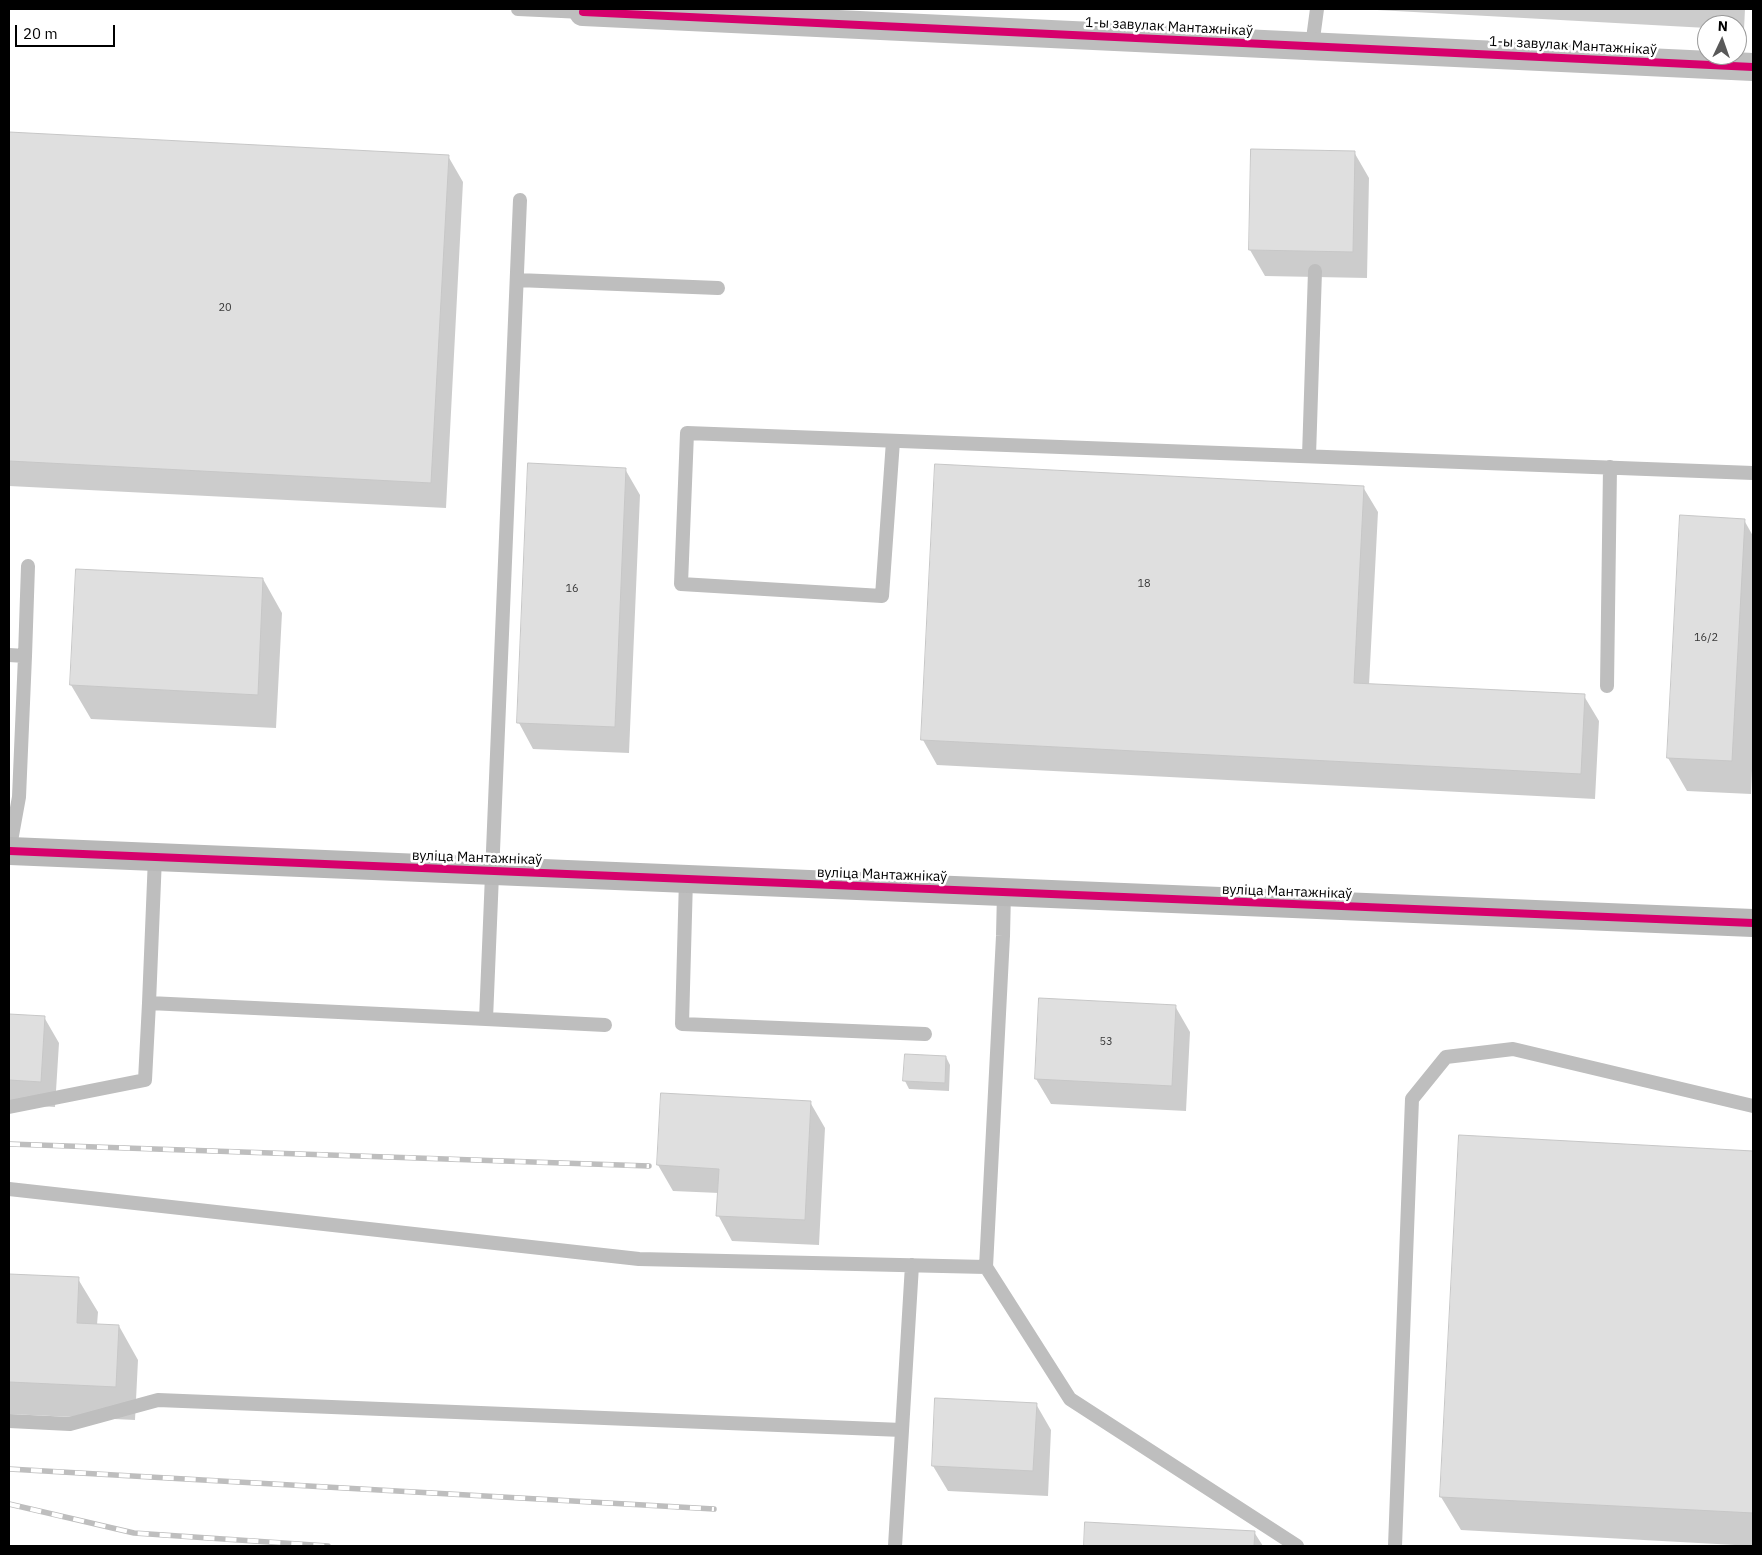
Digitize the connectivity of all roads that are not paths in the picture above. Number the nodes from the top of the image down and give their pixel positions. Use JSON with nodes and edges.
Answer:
{"nodes":[{"id":1,"x":518,"y":9,"type":"edge"},
{"id":2,"x":1317,"y":9,"type":"edge"},
{"id":3,"x":583,"y":12,"type":"joint"},
{"id":4,"x":1312,"y":46,"type":"junction"},
{"id":5,"x":1753,"y":67,"type":"edge"},
{"id":6,"x":520,"y":200,"type":"dead end"},
{"id":7,"x":1315,"y":270,"type":"dead end"},
{"id":8,"x":517,"y":280,"type":"junction"},
{"id":9,"x":718,"y":288,"type":"dead end"},
{"id":10,"x":893,"y":441,"type":"junction"},
{"id":11,"x":1309,"y":456,"type":"junction"},
{"id":12,"x":1610,"y":467,"type":"junction"},
{"id":13,"x":1753,"y":473,"type":"edge"},
{"id":14,"x":28,"y":566,"type":"dead end"},
{"id":15,"x":9,"y":656,"type":"edge"},
{"id":16,"x":25,"y":656,"type":"junction"},
{"id":17,"x":1607,"y":686,"type":"dead end"},
{"id":18,"x":9,"y":852,"type":"edge"},
{"id":19,"x":155,"y":857,"type":"junction"},
{"id":20,"x":492,"y":871,"type":"junction"},
{"id":21,"x":686,"y":879,"type":"junction"},
{"id":22,"x":1004,"y":892,"type":"junction"},
{"id":23,"x":1753,"y":924,"type":"edge"},
{"id":24,"x":149,"y":1004,"type":"junction"},
{"id":25,"x":486,"y":1019,"type":"junction"},
{"id":26,"x":606,"y":1025,"type":"dead end"},
{"id":27,"x":925,"y":1034,"type":"dead end"},
{"id":28,"x":9,"y":1106,"type":"edge"},
{"id":29,"x":1753,"y":1106,"type":"edge"},
{"id":30,"x":9,"y":1189,"type":"edge"},
{"id":31,"x":912,"y":1265,"type":"junction"},
{"id":32,"x":986,"y":1267,"type":"junction"},
{"id":33,"x":9,"y":1421,"type":"edge"},
{"id":34,"x":902,"y":1430,"type":"junction"},
{"id":35,"x":895,"y":1546,"type":"edge"},
{"id":36,"x":1297,"y":1546,"type":"edge"},
{"id":37,"x":1395,"y":1546,"type":"edge"}],
"edges":[{"from":1,"to":3,"type":"lane"},
{"from":2,"to":4,"type":"lane"},
{"from":3,"to":4,"type":"street","name":"1-ы завулак Мантажнікаў"},
{"from":4,"to":5,"type":"street","name":"1-ы завулак Мантажнікаў"},
{"from":6,"to":8,"type":"lane"},
{"from":7,"to":11,"type":"lane"},
{"from":8,"to":9,"type":"lane"},
{"from":8,"to":20,"type":"lane"},
{"from":10,"to":10,"type":"lane"},
{"from":10,"to":11,"type":"lane"},
{"from":11,"to":12,"type":"lane"},
{"from":12,"to":13,"type":"lane"},
{"from":12,"to":17,"type":"lane"},
{"from":14,"to":16,"type":"lane"},
{"from":15,"to":16,"type":"lane"},
{"from":16,"to":18,"type":"lane"},
{"from":18,"to":19,"type":"street","name":"вуліца Мантажнікаў"},
{"from":19,"to":20,"type":"street","name":"вуліца Мантажнікаў"},
{"from":19,"to":24,"type":"lane"},
{"from":20,"to":21,"type":"street","name":"вуліца Мантажнікаў"},
{"from":20,"to":25,"type":"lane"},
{"from":21,"to":22,"type":"street","name":"вуліца Мантажнікаў"},
{"from":21,"to":27,"type":"lane"},
{"from":22,"to":23,"type":"street","name":"вуліца Мантажнікаў"},
{"from":22,"to":32,"type":"lane"},
{"from":24,"to":25,"type":"lane"},
{"from":24,"to":28,"type":"lane"},
{"from":25,"to":26,"type":"lane"},
{"from":29,"to":37,"type":"lane"},
{"from":30,"to":31,"type":"lane"},
{"from":31,"to":32,"type":"lane"},
{"from":31,"to":34,"type":"lane"},
{"from":32,"to":36,"type":"lane"},
{"from":33,"to":34,"type":"lane"},
{"from":34,"to":35,"type":"lane"}]}
